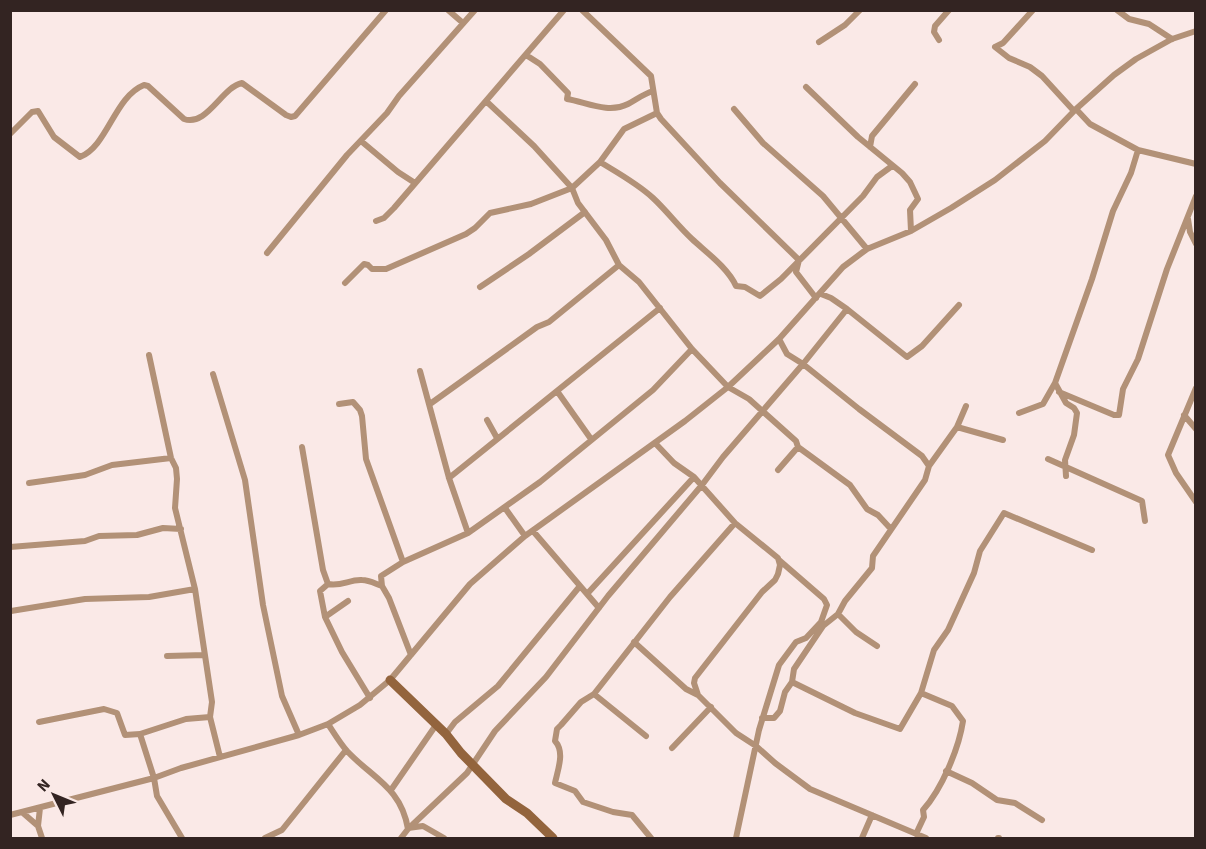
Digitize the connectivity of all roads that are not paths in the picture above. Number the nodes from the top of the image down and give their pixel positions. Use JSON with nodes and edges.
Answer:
{"nodes":[{"id":1,"x":386,"y":10,"type":"edge"},
{"id":2,"x":448,"y":10,"type":"edge"},
{"id":3,"x":475,"y":10,"type":"edge"},
{"id":4,"x":582,"y":10,"type":"edge"},
{"id":5,"x":860,"y":10,"type":"edge"},
{"id":6,"x":949,"y":10,"type":"edge"},
{"id":7,"x":1033,"y":10,"type":"edge"},
{"id":8,"x":1117,"y":10,"type":"edge"},
{"id":9,"x":561,"y":11,"type":"edge"},
{"id":10,"x":463,"y":23,"type":"junction"},
{"id":11,"x":1196,"y":31,"type":"edge"},
{"id":12,"x":1172,"y":39,"type":"junction"},
{"id":13,"x":939,"y":40,"type":"dead end"},
{"id":14,"x":819,"y":42,"type":"dead end"},
{"id":15,"x":526,"y":55,"type":"junction"},
{"id":16,"x":915,"y":84,"type":"dead end"},
{"id":17,"x":806,"y":87,"type":"dead end"},
{"id":18,"x":653,"y":91,"type":"junction"},
{"id":19,"x":486,"y":102,"type":"junction"},
{"id":20,"x":734,"y":109,"type":"dead end"},
{"id":21,"x":1075,"y":110,"type":"junction"},
{"id":22,"x":657,"y":113,"type":"junction"},
{"id":23,"x":10,"y":134,"type":"edge"},
{"id":24,"x":360,"y":141,"type":"junction"},
{"id":25,"x":870,"y":147,"type":"junction"},
{"id":26,"x":1138,"y":150,"type":"junction"},
{"id":27,"x":600,"y":162,"type":"junction"},
{"id":28,"x":1196,"y":164,"type":"edge"},
{"id":29,"x":892,"y":166,"type":"junction"},
{"id":30,"x":643,"y":180,"type":"dead end"},
{"id":31,"x":414,"y":183,"type":"junction"},
{"id":32,"x":639,"y":187,"type":"junction"},
{"id":33,"x":572,"y":188,"type":"junction"},
{"id":34,"x":1196,"y":196,"type":"edge"},
{"id":35,"x":585,"y":212,"type":"junction"},
{"id":36,"x":1188,"y":215,"type":"junction"},
{"id":37,"x":840,"y":218,"type":"junction"},
{"id":38,"x":376,"y":221,"type":"dead end"},
{"id":39,"x":911,"y":231,"type":"junction"},
{"id":40,"x":1196,"y":244,"type":"edge"},
{"id":41,"x":867,"y":249,"type":"junction"},
{"id":42,"x":267,"y":253,"type":"dead end"},
{"id":43,"x":799,"y":260,"type":"junction"},
{"id":44,"x":619,"y":265,"type":"junction"},
{"id":45,"x":345,"y":283,"type":"dead end"},
{"id":46,"x":480,"y":287,"type":"dead end"},
{"id":47,"x":818,"y":296,"type":"junction"},
{"id":48,"x":959,"y":305,"type":"dead end"},
{"id":49,"x":660,"y":308,"type":"junction"},
{"id":50,"x":847,"y":309,"type":"junction"},
{"id":51,"x":779,"y":339,"type":"junction"},
{"id":52,"x":692,"y":348,"type":"junction"},
{"id":53,"x":149,"y":355,"type":"dead end"},
{"id":54,"x":803,"y":364,"type":"junction"},
{"id":55,"x":420,"y":371,"type":"dead end"},
{"id":56,"x":213,"y":374,"type":"dead end"},
{"id":57,"x":1055,"y":383,"type":"junction"},
{"id":58,"x":728,"y":387,"type":"junction"},
{"id":59,"x":1196,"y":388,"type":"edge"},
{"id":60,"x":557,"y":391,"type":"junction"},
{"id":61,"x":1059,"y":392,"type":"junction"},
{"id":62,"x":339,"y":404,"type":"dead end"},
{"id":63,"x":430,"y":404,"type":"junction"},
{"id":64,"x":966,"y":406,"type":"dead end"},
{"id":65,"x":762,"y":412,"type":"junction"},
{"id":66,"x":1019,"y":413,"type":"dead end"},
{"id":67,"x":1184,"y":415,"type":"junction"},
{"id":68,"x":487,"y":420,"type":"dead end"},
{"id":69,"x":957,"y":427,"type":"junction"},
{"id":70,"x":1196,"y":429,"type":"edge"},
{"id":71,"x":497,"y":438,"type":"junction"},
{"id":72,"x":591,"y":439,"type":"junction"},
{"id":73,"x":1003,"y":440,"type":"dead end"},
{"id":74,"x":655,"y":443,"type":"junction"},
{"id":75,"x":302,"y":447,"type":"dead end"},
{"id":76,"x":798,"y":447,"type":"junction"},
{"id":77,"x":171,"y":458,"type":"junction"},
{"id":78,"x":1048,"y":459,"type":"dead end"},
{"id":79,"x":929,"y":466,"type":"junction"},
{"id":80,"x":1066,"y":467,"type":"junction"},
{"id":81,"x":778,"y":470,"type":"dead end"},
{"id":82,"x":1066,"y":476,"type":"dead end"},
{"id":83,"x":694,"y":477,"type":"junction"},
{"id":84,"x":449,"y":478,"type":"junction"},
{"id":85,"x":29,"y":483,"type":"dead end"},
{"id":86,"x":702,"y":485,"type":"junction"},
{"id":87,"x":1196,"y":502,"type":"edge"},
{"id":88,"x":505,"y":508,"type":"junction"},
{"id":89,"x":1145,"y":521,"type":"dead end"},
{"id":90,"x":735,"y":523,"type":"junction"},
{"id":91,"x":890,"y":528,"type":"junction"},
{"id":92,"x":181,"y":529,"type":"junction"},
{"id":93,"x":533,"y":531,"type":"junction"},
{"id":94,"x":468,"y":533,"type":"junction"},
{"id":95,"x":525,"y":536,"type":"junction"},
{"id":96,"x":10,"y":547,"type":"edge"},
{"id":97,"x":1092,"y":550,"type":"dead end"},
{"id":98,"x":778,"y":560,"type":"junction"},
{"id":99,"x":403,"y":562,"type":"junction"},
{"id":100,"x":328,"y":584,"type":"junction"},
{"id":101,"x":382,"y":586,"type":"junction"},
{"id":102,"x":580,"y":586,"type":"junction"},
{"id":103,"x":195,"y":589,"type":"junction"},
{"id":104,"x":587,"y":594,"type":"junction"},
{"id":105,"x":824,"y":599,"type":"junction"},
{"id":106,"x":348,"y":601,"type":"dead end"},
{"id":107,"x":599,"y":608,"type":"junction"},
{"id":108,"x":10,"y":611,"type":"edge"},
{"id":109,"x":838,"y":612,"type":"junction"},
{"id":110,"x":325,"y":617,"type":"junction"},
{"id":111,"x":634,"y":642,"type":"junction"},
{"id":112,"x":877,"y":646,"type":"dead end"},
{"id":113,"x":205,"y":655,"type":"junction"},
{"id":114,"x":411,"y":655,"type":"junction"},
{"id":115,"x":167,"y":656,"type":"dead end"},
{"id":116,"x":777,"y":678,"type":"junction"},
{"id":117,"x":792,"y":678,"type":"junction"},
{"id":118,"x":390,"y":680,"type":"junction"},
{"id":119,"x":921,"y":693,"type":"junction"},
{"id":120,"x":594,"y":694,"type":"junction"},
{"id":121,"x":698,"y":695,"type":"junction"},
{"id":122,"x":370,"y":698,"type":"junction"},
{"id":123,"x":711,"y":707,"type":"junction"},
{"id":124,"x":210,"y":717,"type":"junction"},
{"id":125,"x":762,"y":718,"type":"junction"},
{"id":126,"x":39,"y":722,"type":"dead end"},
{"id":127,"x":328,"y":724,"type":"junction"},
{"id":128,"x":436,"y":725,"type":"junction"},
{"id":129,"x":140,"y":734,"type":"junction"},
{"id":130,"x":446,"y":734,"type":"junction"},
{"id":131,"x":299,"y":735,"type":"junction"},
{"id":132,"x":646,"y":736,"type":"dead end"},
{"id":133,"x":756,"y":746,"type":"junction"},
{"id":134,"x":672,"y":748,"type":"dead end"},
{"id":135,"x":346,"y":750,"type":"junction"},
{"id":136,"x":220,"y":757,"type":"junction"},
{"id":137,"x":473,"y":764,"type":"junction"},
{"id":138,"x":946,"y":771,"type":"junction"},
{"id":139,"x":154,"y":778,"type":"junction"},
{"id":140,"x":391,"y":790,"type":"junction"},
{"id":141,"x":40,"y":808,"type":"junction"},
{"id":142,"x":24,"y":813,"type":"junction"},
{"id":143,"x":10,"y":815,"type":"edge"},
{"id":144,"x":872,"y":816,"type":"junction"},
{"id":145,"x":1042,"y":820,"type":"dead end"},
{"id":146,"x":38,"y":826,"type":"junction"},
{"id":147,"x":408,"y":829,"type":"junction"},
{"id":148,"x":916,"y":834,"type":"junction"},
{"id":149,"x":644,"y":835,"type":"edge"},
{"id":150,"x":42,"y":838,"type":"edge"},
{"id":151,"x":182,"y":838,"type":"edge"},
{"id":152,"x":265,"y":838,"type":"edge"},
{"id":153,"x":401,"y":838,"type":"edge"},
{"id":154,"x":444,"y":838,"type":"edge"},
{"id":155,"x":553,"y":838,"type":"edge"},
{"id":156,"x":651,"y":838,"type":"edge"},
{"id":157,"x":736,"y":838,"type":"edge"},
{"id":158,"x":862,"y":838,"type":"edge"},
{"id":159,"x":926,"y":838,"type":"edge"}],
"edges":[{"from":1,"to":23,"type":"street"},
{"from":2,"to":10,"type":"street"},
{"from":3,"to":10,"type":"street"},
{"from":4,"to":18,"type":"street"},
{"from":5,"to":14,"type":"street"},
{"from":6,"to":13,"type":"street"},
{"from":7,"to":21,"type":"street"},
{"from":8,"to":12,"type":"street"},
{"from":9,"to":15,"type":"street"},
{"from":10,"to":24,"type":"street"},
{"from":11,"to":12,"type":"street"},
{"from":12,"to":21,"type":"street"},
{"from":15,"to":18,"type":"street"},
{"from":15,"to":19,"type":"street"},
{"from":16,"to":25,"type":"street"},
{"from":17,"to":25,"type":"street"},
{"from":18,"to":22,"type":"street"},
{"from":19,"to":31,"type":"street"},
{"from":19,"to":33,"type":"street"},
{"from":20,"to":37,"type":"street"},
{"from":21,"to":26,"type":"street"},
{"from":21,"to":39,"type":"street"},
{"from":22,"to":27,"type":"street"},
{"from":22,"to":43,"type":"street"},
{"from":24,"to":31,"type":"street"},
{"from":24,"to":42,"type":"street"},
{"from":25,"to":29,"type":"street"},
{"from":26,"to":28,"type":"street"},
{"from":26,"to":57,"type":"street"},
{"from":27,"to":32,"type":"street"},
{"from":27,"to":33,"type":"street"},
{"from":29,"to":37,"type":"street"},
{"from":29,"to":39,"type":"street"},
{"from":30,"to":32,"type":"street"},
{"from":31,"to":38,"type":"street"},
{"from":32,"to":43,"type":"street"},
{"from":33,"to":35,"type":"street"},
{"from":33,"to":45,"type":"street"},
{"from":34,"to":36,"type":"street"},
{"from":35,"to":44,"type":"street"},
{"from":35,"to":46,"type":"street"},
{"from":36,"to":40,"type":"street"},
{"from":36,"to":61,"type":"street"},
{"from":37,"to":41,"type":"street"},
{"from":37,"to":43,"type":"street"},
{"from":39,"to":41,"type":"street"},
{"from":41,"to":47,"type":"street"},
{"from":43,"to":47,"type":"street"},
{"from":44,"to":49,"type":"street"},
{"from":44,"to":63,"type":"street"},
{"from":47,"to":50,"type":"street"},
{"from":47,"to":51,"type":"street"},
{"from":48,"to":50,"type":"street"},
{"from":49,"to":52,"type":"street"},
{"from":49,"to":60,"type":"street"},
{"from":50,"to":54,"type":"street"},
{"from":51,"to":54,"type":"street"},
{"from":51,"to":58,"type":"street"},
{"from":52,"to":58,"type":"street"},
{"from":52,"to":72,"type":"street"},
{"from":53,"to":77,"type":"street"},
{"from":54,"to":65,"type":"street"},
{"from":54,"to":79,"type":"street"},
{"from":55,"to":63,"type":"street"},
{"from":56,"to":131,"type":"street"},
{"from":57,"to":61,"type":"street"},
{"from":57,"to":66,"type":"street"},
{"from":58,"to":65,"type":"street"},
{"from":58,"to":74,"type":"street"},
{"from":59,"to":67,"type":"street"},
{"from":60,"to":71,"type":"street"},
{"from":60,"to":72,"type":"street"},
{"from":61,"to":80,"type":"street"},
{"from":62,"to":99,"type":"street"},
{"from":63,"to":84,"type":"street"},
{"from":64,"to":69,"type":"street"},
{"from":65,"to":76,"type":"street"},
{"from":65,"to":86,"type":"street"},
{"from":67,"to":70,"type":"street"},
{"from":67,"to":87,"type":"street"},
{"from":68,"to":71,"type":"street"},
{"from":69,"to":73,"type":"street"},
{"from":69,"to":79,"type":"street"},
{"from":71,"to":84,"type":"street"},
{"from":72,"to":88,"type":"street"},
{"from":74,"to":83,"type":"street"},
{"from":74,"to":93,"type":"street"},
{"from":75,"to":100,"type":"street"},
{"from":76,"to":81,"type":"street"},
{"from":76,"to":91,"type":"street"},
{"from":77,"to":85,"type":"street"},
{"from":77,"to":92,"type":"street"},
{"from":78,"to":80,"type":"street"},
{"from":79,"to":91,"type":"street"},
{"from":80,"to":82,"type":"street"},
{"from":80,"to":89,"type":"street"},
{"from":83,"to":86,"type":"street"},
{"from":83,"to":104,"type":"street"},
{"from":84,"to":94,"type":"street"},
{"from":86,"to":90,"type":"street"},
{"from":86,"to":107,"type":"street"},
{"from":88,"to":94,"type":"street"},
{"from":88,"to":95,"type":"street"},
{"from":90,"to":98,"type":"street"},
{"from":90,"to":111,"type":"street"},
{"from":91,"to":109,"type":"street"},
{"from":92,"to":96,"type":"street"},
{"from":92,"to":103,"type":"street"},
{"from":93,"to":95,"type":"street"},
{"from":93,"to":102,"type":"street"},
{"from":94,"to":99,"type":"street"},
{"from":95,"to":114,"type":"street"},
{"from":97,"to":119,"type":"street"},
{"from":98,"to":105,"type":"street"},
{"from":98,"to":121,"type":"street"},
{"from":99,"to":101,"type":"street"},
{"from":100,"to":101,"type":"street"},
{"from":100,"to":110,"type":"street"},
{"from":101,"to":114,"type":"street"},
{"from":102,"to":104,"type":"street"},
{"from":102,"to":130,"type":"street"},
{"from":103,"to":108,"type":"street"},
{"from":103,"to":113,"type":"street"},
{"from":104,"to":107,"type":"street"},
{"from":105,"to":109,"type":"street"},
{"from":105,"to":116,"type":"street"},
{"from":106,"to":110,"type":"street"},
{"from":107,"to":137,"type":"street"},
{"from":109,"to":112,"type":"street"},
{"from":109,"to":117,"type":"street"},
{"from":110,"to":122,"type":"street"},
{"from":111,"to":120,"type":"street"},
{"from":111,"to":121,"type":"street"},
{"from":113,"to":115,"type":"street"},
{"from":113,"to":124,"type":"street"},
{"from":114,"to":118,"type":"street"},
{"from":116,"to":117,"type":"street"},
{"from":116,"to":125,"type":"street"},
{"from":117,"to":119,"type":"street"},
{"from":117,"to":125,"type":"street"},
{"from":118,"to":122,"type":"street"},
{"from":118,"to":128,"type":"street"},
{"from":119,"to":138,"type":"street"},
{"from":120,"to":132,"type":"street"},
{"from":120,"to":149,"type":"street"},
{"from":121,"to":123,"type":"street"},
{"from":122,"to":127,"type":"street"},
{"from":123,"to":133,"type":"street"},
{"from":123,"to":134,"type":"street"},
{"from":124,"to":129,"type":"street"},
{"from":124,"to":136,"type":"street"},
{"from":125,"to":133,"type":"street"},
{"from":126,"to":129,"type":"street"},
{"from":127,"to":131,"type":"street"},
{"from":127,"to":135,"type":"street"},
{"from":128,"to":130,"type":"street"},
{"from":128,"to":140,"type":"street"},
{"from":129,"to":139,"type":"street"},
{"from":130,"to":137,"type":"street"},
{"from":131,"to":136,"type":"street"},
{"from":133,"to":144,"type":"street"},
{"from":133,"to":157,"type":"street"},
{"from":135,"to":140,"type":"street"},
{"from":135,"to":152,"type":"street"},
{"from":136,"to":139,"type":"street"},
{"from":137,"to":147,"type":"street"},
{"from":137,"to":155,"type":"street"},
{"from":138,"to":145,"type":"street"},
{"from":138,"to":148,"type":"street"},
{"from":139,"to":141,"type":"street"},
{"from":139,"to":151,"type":"street"},
{"from":140,"to":147,"type":"street"},
{"from":141,"to":142,"type":"street"},
{"from":141,"to":146,"type":"street"},
{"from":142,"to":143,"type":"street"},
{"from":142,"to":146,"type":"street"},
{"from":144,"to":148,"type":"street"},
{"from":144,"to":158,"type":"street"},
{"from":146,"to":150,"type":"street"},
{"from":147,"to":153,"type":"street"},
{"from":147,"to":154,"type":"street"},
{"from":148,"to":159,"type":"street"},
{"from":149,"to":156,"type":"street"}]}
